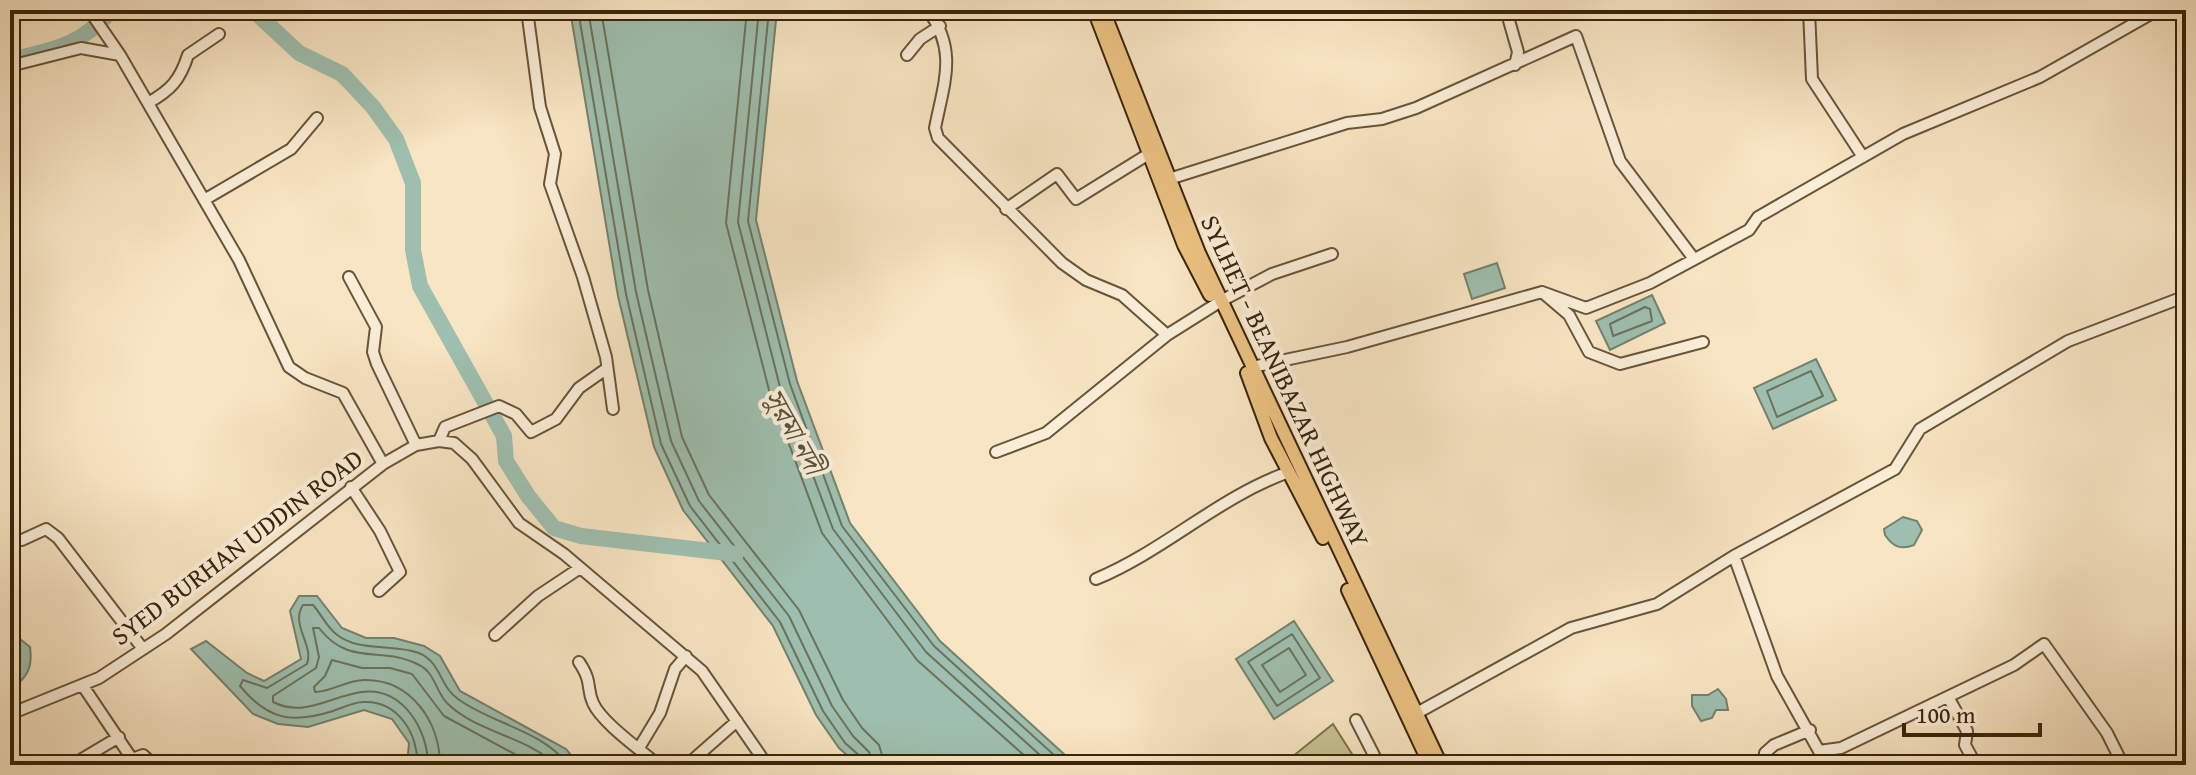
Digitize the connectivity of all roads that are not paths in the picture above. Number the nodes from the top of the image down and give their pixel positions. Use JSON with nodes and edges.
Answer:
{"nodes":[{"id":1,"x":89,"y":10,"type":"edge"},
{"id":2,"x":527,"y":10,"type":"edge"},
{"id":3,"x":928,"y":10,"type":"edge"},
{"id":4,"x":1094,"y":10,"type":"edge"},
{"id":5,"x":1103,"y":10,"type":"edge"},
{"id":6,"x":1506,"y":10,"type":"edge"},
{"id":7,"x":1809,"y":10,"type":"edge"},
{"id":8,"x":2158,"y":10,"type":"edge"},
{"id":9,"x":940,"y":26,"type":"junction"},
{"id":10,"x":219,"y":34,"type":"dead end"},
{"id":11,"x":118,"y":52,"type":"junction"},
{"id":12,"x":907,"y":55,"type":"dead end"},
{"id":13,"x":1515,"y":65,"type":"junction"},
{"id":14,"x":10,"y":66,"type":"edge"},
{"id":15,"x":148,"y":103,"type":"junction"},
{"id":16,"x":317,"y":118,"type":"dead end"},
{"id":17,"x":1147,"y":155,"type":"junction"},
{"id":18,"x":1863,"y":157,"type":"junction"},
{"id":19,"x":1162,"y":161,"type":"junction"},
{"id":20,"x":1169,"y":179,"type":"junction"},
{"id":21,"x":204,"y":200,"type":"junction"},
{"id":22,"x":1006,"y":209,"type":"junction"},
{"id":23,"x":1332,"y":254,"type":"dead end"},
{"id":24,"x":1694,"y":259,"type":"junction"},
{"id":25,"x":349,"y":277,"type":"dead end"},
{"id":26,"x":1542,"y":292,"type":"junction"},
{"id":27,"x":2186,"y":297,"type":"edge"},
{"id":28,"x":1218,"y":303,"type":"junction"},
{"id":29,"x":1167,"y":335,"type":"junction"},
{"id":30,"x":1703,"y":342,"type":"dead end"},
{"id":31,"x":1252,"y":367,"type":"junction"},
{"id":32,"x":606,"y":369,"type":"junction"},
{"id":33,"x":613,"y":409,"type":"dead end"},
{"id":34,"x":439,"y":441,"type":"junction"},
{"id":35,"x":416,"y":445,"type":"junction"},
{"id":36,"x":996,"y":452,"type":"dead end"},
{"id":37,"x":383,"y":464,"type":"junction"},
{"id":38,"x":1289,"y":472,"type":"junction"},
{"id":39,"x":351,"y":487,"type":"junction"},
{"id":40,"x":22,"y":540,"type":"dead end"},
{"id":41,"x":1734,"y":556,"type":"junction"},
{"id":42,"x":580,"y":568,"type":"junction"},
{"id":43,"x":1096,"y":579,"type":"dead end"},
{"id":44,"x":379,"y":591,"type":"dead end"},
{"id":45,"x":495,"y":635,"type":"dead end"},
{"id":46,"x":143,"y":649,"type":"junction"},
{"id":47,"x":686,"y":656,"type":"junction"},
{"id":48,"x":579,"y":662,"type":"dead end"},
{"id":49,"x":83,"y":686,"type":"junction"},
{"id":50,"x":1948,"y":697,"type":"junction"},
{"id":51,"x":1417,"y":713,"type":"junction"},
{"id":52,"x":10,"y":714,"type":"edge"},
{"id":53,"x":1356,"y":720,"type":"dead end"},
{"id":54,"x":737,"y":721,"type":"junction"},
{"id":55,"x":1810,"y":730,"type":"junction"},
{"id":56,"x":119,"y":737,"type":"junction"},
{"id":57,"x":639,"y":748,"type":"junction"},
{"id":58,"x":82,"y":759,"type":"dead end"},
{"id":59,"x":154,"y":765,"type":"edge"},
{"id":60,"x":191,"y":765,"type":"edge"},
{"id":61,"x":210,"y":765,"type":"edge"},
{"id":62,"x":658,"y":765,"type":"edge"},
{"id":63,"x":687,"y":765,"type":"edge"},
{"id":64,"x":767,"y":765,"type":"edge"},
{"id":65,"x":1379,"y":765,"type":"edge"},
{"id":66,"x":1430,"y":765,"type":"edge"},
{"id":67,"x":1441,"y":765,"type":"edge"},
{"id":68,"x":1764,"y":765,"type":"edge"},
{"id":69,"x":1976,"y":765,"type":"edge"},
{"id":70,"x":2123,"y":765,"type":"edge"}],
"edges":[{"from":1,"to":11,"type":"street","name":"SYED BURHAN UDDIN ROAD"},
{"from":2,"to":32,"type":"street"},
{"from":3,"to":9,"type":"street"},
{"from":4,"to":17,"type":"main road","name":"SYLHET - BEANIBAZAR HIGHWAY"},
{"from":5,"to":19,"type":"main road","name":"SYLHET - BEANIBAZAR HIGHWAY"},
{"from":6,"to":13,"type":"street"},
{"from":7,"to":18,"type":"street"},
{"from":8,"to":18,"type":"street"},
{"from":9,"to":12,"type":"street"},
{"from":9,"to":22,"type":"street"},
{"from":10,"to":15,"type":"street"},
{"from":11,"to":14,"type":"street"},
{"from":11,"to":15,"type":"street","name":"SYED BURHAN UDDIN ROAD"},
{"from":13,"to":20,"type":"street"},
{"from":13,"to":24,"type":"street"},
{"from":15,"to":21,"type":"street","name":"SYED BURHAN UDDIN ROAD"},
{"from":16,"to":21,"type":"street"},
{"from":17,"to":19,"type":"street"},
{"from":17,"to":22,"type":"street"},
{"from":17,"to":28,"type":"main road","name":"SYLHET - BEANIBAZAR HIGHWAY"},
{"from":18,"to":24,"type":"street"},
{"from":19,"to":20,"type":"main road","name":"SYLHET - BEANIBAZAR HIGHWAY"},
{"from":20,"to":28,"type":"main road","name":"SYLHET - BEANIBAZAR HIGHWAY"},
{"from":21,"to":37,"type":"street","name":"SYED BURHAN UDDIN ROAD"},
{"from":22,"to":29,"type":"street"},
{"from":23,"to":28,"type":"street"},
{"from":24,"to":26,"type":"street"},
{"from":25,"to":35,"type":"street"},
{"from":26,"to":30,"type":"street"},
{"from":26,"to":31,"type":"street"},
{"from":27,"to":41,"type":"street"},
{"from":28,"to":29,"type":"street"},
{"from":28,"to":31,"type":"main road","name":"SYLHET - BEANIBAZAR HIGHWAY"},
{"from":28,"to":38,"type":"main road","name":"SYLHET - BEANIBAZAR HIGHWAY"},
{"from":29,"to":36,"type":"street"},
{"from":31,"to":51,"type":"main road","name":"SYLHET - BEANIBAZAR HIGHWAY"},
{"from":32,"to":33,"type":"street"},
{"from":32,"to":34,"type":"street"},
{"from":34,"to":35,"type":"street"},
{"from":34,"to":42,"type":"street"},
{"from":35,"to":37,"type":"street"},
{"from":37,"to":39,"type":"street","name":"SYED BURHAN UDDIN ROAD"},
{"from":38,"to":43,"type":"street"},
{"from":38,"to":66,"type":"main road","name":"SYLHET - BEANIBAZAR HIGHWAY"},
{"from":39,"to":44,"type":"street"},
{"from":39,"to":46,"type":"street","name":"SYED BURHAN UDDIN ROAD"},
{"from":40,"to":46,"type":"street"},
{"from":41,"to":51,"type":"street"},
{"from":41,"to":55,"type":"street"},
{"from":42,"to":45,"type":"street"},
{"from":42,"to":47,"type":"street"},
{"from":46,"to":49,"type":"street","name":"SYED BURHAN UDDIN ROAD"},
{"from":47,"to":54,"type":"street"},
{"from":47,"to":57,"type":"street"},
{"from":48,"to":57,"type":"street"},
{"from":49,"to":52,"type":"street","name":"SYED BURHAN UDDIN ROAD"},
{"from":49,"to":56,"type":"street"},
{"from":50,"to":55,"type":"street"},
{"from":50,"to":69,"type":"street"},
{"from":50,"to":70,"type":"street"},
{"from":51,"to":67,"type":"main road","name":"SYLHET - BEANIBAZAR HIGHWAY"},
{"from":53,"to":65,"type":"street"},
{"from":54,"to":63,"type":"street"},
{"from":54,"to":64,"type":"street"},
{"from":55,"to":68,"type":"street"},
{"from":56,"to":58,"type":"street"},
{"from":56,"to":59,"type":"street"},
{"from":57,"to":62,"type":"street"},
{"from":60,"to":61,"type":"street"}]}
